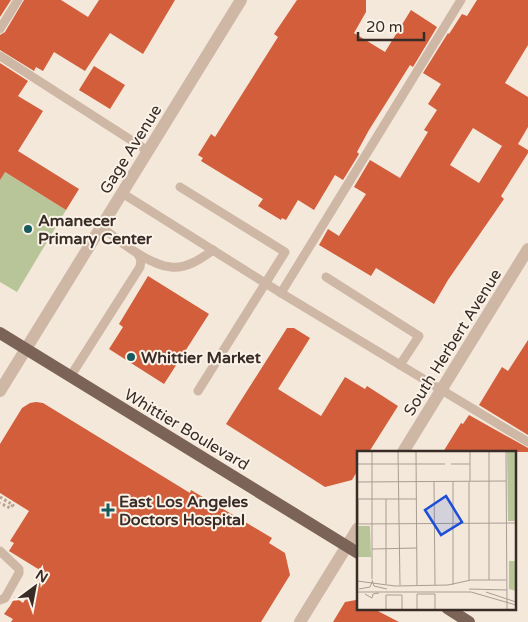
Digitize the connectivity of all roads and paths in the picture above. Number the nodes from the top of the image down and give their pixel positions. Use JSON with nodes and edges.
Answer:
{"nodes":[{"id":1,"x":18,"y":0,"type":"edge"},
{"id":2,"x":241,"y":0,"type":"edge"},
{"id":3,"x":461,"y":0,"type":"edge"},
{"id":4,"x":0,"y":29,"type":"edge"},
{"id":5,"x":0,"y":56,"type":"edge"},
{"id":6,"x":148,"y":151,"type":"junction"},
{"id":7,"x":180,"y":188,"type":"dead end"},
{"id":8,"x":122,"y":193,"type":"junction"},
{"id":9,"x":101,"y":227,"type":"junction"},
{"id":10,"x":528,"y":249,"type":"edge"},
{"id":11,"x":213,"y":250,"type":"junction"},
{"id":12,"x":138,"y":254,"type":"junction"},
{"id":13,"x":326,"y":277,"type":"dead end"},
{"id":14,"x":266,"y":283,"type":"junction"},
{"id":15,"x":281,"y":293,"type":"junction"},
{"id":16,"x":0,"y":333,"type":"edge"},
{"id":17,"x":26,"y":349,"type":"junction"},
{"id":18,"x":400,"y":365,"type":"junction"},
{"id":19,"x":70,"y":376,"type":"junction"},
{"id":20,"x":198,"y":390,"type":"dead end"},
{"id":21,"x":440,"y":390,"type":"junction"},
{"id":22,"x":0,"y":391,"type":"edge"},
{"id":23,"x":528,"y":442,"type":"edge"},
{"id":24,"x":404,"y":451,"type":"edge"},
{"id":25,"x":0,"y":497,"type":"edge"},
{"id":26,"x":0,"y":503,"type":"edge"},
{"id":27,"x":357,"y":532,"type":"edge"},
{"id":28,"x":353,"y":549,"type":"edge"},
{"id":29,"x":0,"y":551,"type":"edge"},
{"id":30,"x":0,"y":600,"type":"edge"},
{"id":31,"x":450,"y":610,"type":"edge"},
{"id":32,"x":300,"y":622,"type":"edge"},
{"id":33,"x":470,"y":622,"type":"edge"}],
"edges":[{"from":1,"to":4,"type":"lane"},
{"from":2,"to":6,"type":"street","name":"Gage Avenue"},
{"from":3,"to":15,"type":"lane"},
{"from":5,"to":6,"type":"lane"},
{"from":6,"to":8,"type":"street","name":"Gage Avenue"},
{"from":7,"to":14,"type":"lane"},
{"from":8,"to":9,"type":"street","name":"Gage Avenue"},
{"from":8,"to":11,"type":"lane"},
{"from":9,"to":12,"type":"lane"},
{"from":9,"to":17,"type":"street","name":"Gage Avenue"},
{"from":10,"to":21,"type":"street","name":"South Herbert Avenue"},
{"from":11,"to":12,"type":"lane"},
{"from":11,"to":14,"type":"lane"},
{"from":12,"to":19,"type":"lane"},
{"from":13,"to":18,"type":"lane"},
{"from":14,"to":15,"type":"lane"},
{"from":14,"to":20,"type":"lane"},
{"from":15,"to":18,"type":"lane"},
{"from":16,"to":17,"type":"main road","name":"Whittier Boulevard"},
{"from":17,"to":19,"type":"main road","name":"Whittier Boulevard"},
{"from":17,"to":22,"type":"street","name":"Gage Avenue"},
{"from":18,"to":21,"type":"lane"},
{"from":19,"to":28,"type":"main road","name":"Whittier Boulevard"},
{"from":21,"to":23,"type":"lane"},
{"from":21,"to":24,"type":"street","name":"South Herbert Avenue"},
{"from":25,"to":26,"type":"path"},
{"from":27,"to":28,"type":"street"},
{"from":28,"to":32,"type":"street"},
{"from":29,"to":30,"type":"lane"},
{"from":31,"to":33,"type":"main road"}]}
